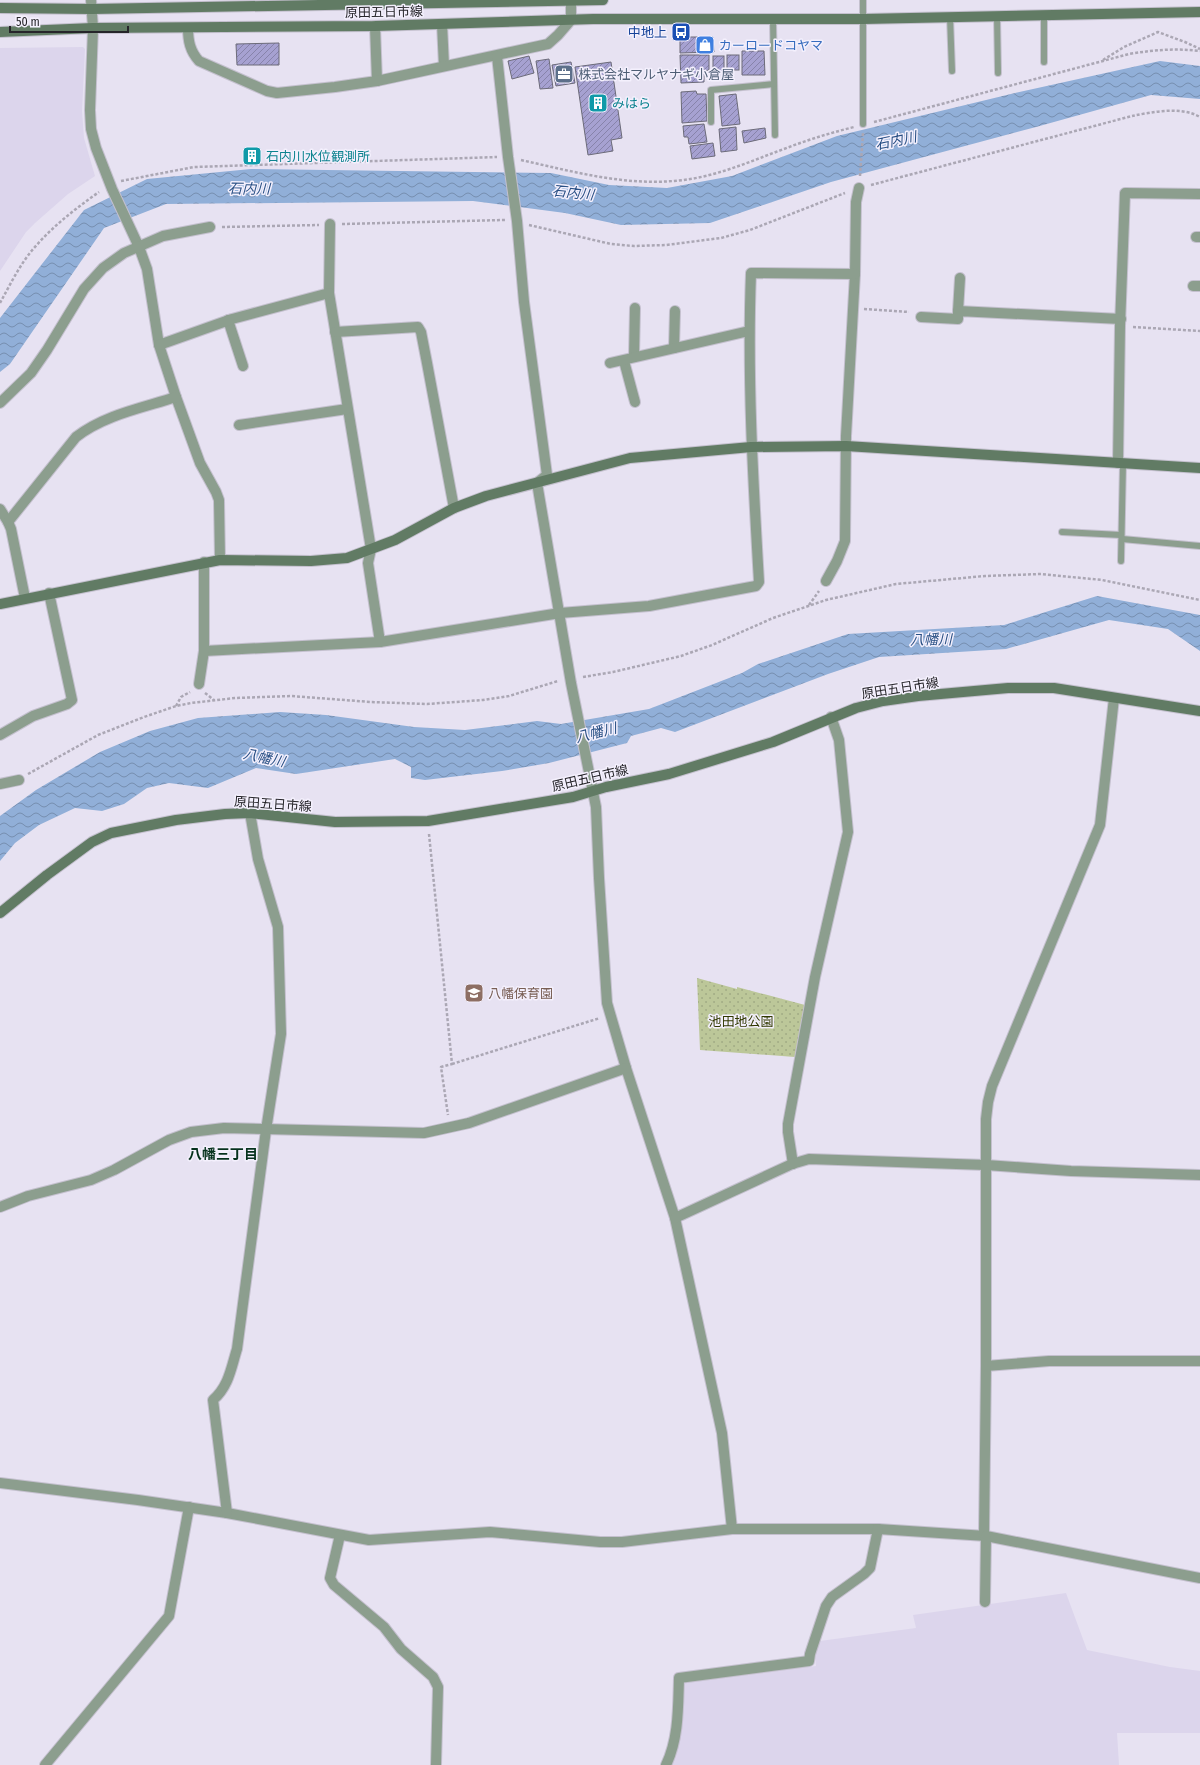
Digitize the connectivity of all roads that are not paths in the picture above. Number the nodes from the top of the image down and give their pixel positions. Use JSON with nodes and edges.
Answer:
{"nodes":[{"id":1,"x":571,"y":0,"type":"edge"},
{"id":2,"x":603,"y":0,"type":"edge"},
{"id":3,"x":863,"y":0,"type":"edge"},
{"id":4,"x":91,"y":4,"type":"edge"},
{"id":5,"x":0,"y":8,"type":"edge"},
{"id":6,"x":1200,"y":12,"type":"edge"},
{"id":7,"x":1044,"y":15,"type":"junction"},
{"id":8,"x":997,"y":16,"type":"junction"},
{"id":9,"x":950,"y":17,"type":"junction"},
{"id":10,"x":773,"y":19,"type":"junction"},
{"id":11,"x":863,"y":19,"type":"junction"},
{"id":12,"x":571,"y":20,"type":"junction"},
{"id":13,"x":442,"y":24,"type":"junction"},
{"id":14,"x":375,"y":26,"type":"junction"},
{"id":15,"x":93,"y":28,"type":"junction"},
{"id":16,"x":188,"y":28,"type":"junction"},
{"id":17,"x":0,"y":32,"type":"edge"},
{"id":18,"x":497,"y":56,"type":"junction"},
{"id":19,"x":1044,"y":62,"type":"dead end"},
{"id":20,"x":444,"y":66,"type":"junction"},
{"id":21,"x":952,"y":72,"type":"dead end"},
{"id":22,"x":998,"y":73,"type":"dead end"},
{"id":23,"x":377,"y":81,"type":"junction"},
{"id":24,"x":774,"y":84,"type":"junction"},
{"id":25,"x":711,"y":122,"type":"dead end"},
{"id":26,"x":863,"y":127,"type":"road end"},
{"id":27,"x":775,"y":135,"type":"dead end"},
{"id":28,"x":859,"y":185,"type":"road end"},
{"id":29,"x":1200,"y":194,"type":"edge"},
{"id":30,"x":330,"y":224,"type":"road end"},
{"id":31,"x":210,"y":227,"type":"road end"},
{"id":32,"x":137,"y":243,"type":"junction"},
{"id":33,"x":855,"y":274,"type":"junction"},
{"id":34,"x":960,"y":278,"type":"dead end"},
{"id":35,"x":329,"y":293,"type":"junction"},
{"id":36,"x":635,"y":308,"type":"dead end"},
{"id":37,"x":675,"y":311,"type":"dead end"},
{"id":38,"x":958,"y":311,"type":"junction"},
{"id":39,"x":922,"y":317,"type":"dead end"},
{"id":40,"x":228,"y":320,"type":"junction"},
{"id":41,"x":1120,"y":323,"type":"junction"},
{"id":42,"x":749,"y":331,"type":"junction"},
{"id":43,"x":335,"y":332,"type":"junction"},
{"id":44,"x":159,"y":345,"type":"junction"},
{"id":45,"x":674,"y":348,"type":"junction"},
{"id":46,"x":629,"y":359,"type":"junction"},
{"id":47,"x":610,"y":363,"type":"dead end"},
{"id":48,"x":242,"y":366,"type":"dead end"},
{"id":49,"x":176,"y":397,"type":"junction"},
{"id":50,"x":635,"y":402,"type":"dead end"},
{"id":51,"x":0,"y":403,"type":"edge"},
{"id":52,"x":348,"y":409,"type":"junction"},
{"id":53,"x":239,"y":425,"type":"dead end"},
{"id":54,"x":846,"y":446,"type":"junction"},
{"id":55,"x":751,"y":447,"type":"junction"},
{"id":56,"x":1120,"y":463,"type":"junction"},
{"id":57,"x":1200,"y":468,"type":"edge"},
{"id":58,"x":538,"y":483,"type":"junction"},
{"id":59,"x":454,"y":508,"type":"junction"},
{"id":60,"x":0,"y":509,"type":"edge"},
{"id":61,"x":8,"y":522,"type":"junction"},
{"id":62,"x":1062,"y":532,"type":"dead end"},
{"id":63,"x":1122,"y":537,"type":"junction"},
{"id":64,"x":1200,"y":546,"type":"edge"},
{"id":65,"x":371,"y":549,"type":"junction"},
{"id":66,"x":220,"y":560,"type":"junction"},
{"id":67,"x":1121,"y":561,"type":"dead end"},
{"id":68,"x":204,"y":562,"type":"junction"},
{"id":69,"x":826,"y":581,"type":"road end"},
{"id":70,"x":49,"y":593,"type":"junction"},
{"id":71,"x":25,"y":598,"type":"junction"},
{"id":72,"x":0,"y":604,"type":"edge"},
{"id":73,"x":560,"y":613,"type":"junction"},
{"id":74,"x":380,"y":642,"type":"junction"},
{"id":75,"x":204,"y":650,"type":"junction"},
{"id":76,"x":199,"y":684,"type":"dead end"},
{"id":77,"x":1114,"y":698,"type":"junction"},
{"id":78,"x":1200,"y":711,"type":"edge"},
{"id":79,"x":831,"y":717,"type":"junction"},
{"id":80,"x":0,"y":722,"type":"edge"},
{"id":81,"x":3,"y":733,"type":"edge"},
{"id":82,"x":19,"y":780,"type":"road end"},
{"id":83,"x":0,"y":784,"type":"edge"},
{"id":84,"x":592,"y":787,"type":"junction"},
{"id":85,"x":250,"y":812,"type":"junction"},
{"id":86,"x":0,"y":913,"type":"edge"},
{"id":87,"x":626,"y":1068,"type":"junction"},
{"id":88,"x":266,"y":1130,"type":"junction"},
{"id":89,"x":793,"y":1164,"type":"junction"},
{"id":90,"x":986,"y":1165,"type":"junction"},
{"id":91,"x":1200,"y":1175,"type":"edge"},
{"id":92,"x":0,"y":1207,"type":"edge"},
{"id":93,"x":675,"y":1218,"type":"junction"},
{"id":94,"x":1200,"y":1361,"type":"edge"},
{"id":95,"x":986,"y":1366,"type":"junction"},
{"id":96,"x":0,"y":1483,"type":"edge"},
{"id":97,"x":189,"y":1507,"type":"junction"},
{"id":98,"x":227,"y":1513,"type":"junction"},
{"id":99,"x":732,"y":1529,"type":"junction"},
{"id":100,"x":878,"y":1529,"type":"junction"},
{"id":101,"x":340,"y":1535,"type":"junction"},
{"id":102,"x":985,"y":1536,"type":"junction"},
{"id":103,"x":1200,"y":1578,"type":"edge"},
{"id":104,"x":985,"y":1602,"type":"dead end"},
{"id":105,"x":45,"y":1765,"type":"edge"},
{"id":106,"x":436,"y":1765,"type":"edge"},
{"id":107,"x":666,"y":1765,"type":"edge"}],
"edges":[{"from":1,"to":2,"type":"main road","name":"原田五日市線"},
{"from":1,"to":4,"type":"main road","name":"原田五日市線"},
{"from":1,"to":12,"type":"street"},
{"from":3,"to":11,"type":"lane"},
{"from":4,"to":5,"type":"main road","name":"原田五日市線"},
{"from":4,"to":15,"type":"street"},
{"from":6,"to":7,"type":"main road","name":"原田五日市線"},
{"from":7,"to":8,"type":"main road","name":"原田五日市線"},
{"from":7,"to":19,"type":"lane"},
{"from":8,"to":9,"type":"main road","name":"原田五日市線"},
{"from":8,"to":22,"type":"lane"},
{"from":9,"to":11,"type":"main road","name":"原田五日市線"},
{"from":9,"to":21,"type":"lane"},
{"from":10,"to":11,"type":"main road","name":"原田五日市線"},
{"from":10,"to":12,"type":"main road","name":"原田五日市線"},
{"from":10,"to":24,"type":"lane"},
{"from":11,"to":26,"type":"lane"},
{"from":12,"to":13,"type":"main road","name":"原田五日市線"},
{"from":12,"to":18,"type":"street"},
{"from":13,"to":14,"type":"main road","name":"原田五日市線"},
{"from":13,"to":20,"type":"street"},
{"from":14,"to":16,"type":"main road","name":"原田五日市線"},
{"from":14,"to":23,"type":"street"},
{"from":15,"to":16,"type":"main road","name":"原田五日市線"},
{"from":15,"to":17,"type":"main road","name":"原田五日市線"},
{"from":15,"to":32,"type":"street"},
{"from":16,"to":23,"type":"street"},
{"from":18,"to":20,"type":"street"},
{"from":18,"to":58,"type":"street"},
{"from":20,"to":23,"type":"street"},
{"from":24,"to":25,"type":"lane"},
{"from":24,"to":27,"type":"lane"},
{"from":28,"to":33,"type":"street"},
{"from":29,"to":41,"type":"street"},
{"from":30,"to":35,"type":"street"},
{"from":31,"to":32,"type":"street"},
{"from":32,"to":44,"type":"street"},
{"from":32,"to":51,"type":"street"},
{"from":33,"to":42,"type":"street"},
{"from":33,"to":54,"type":"street"},
{"from":34,"to":38,"type":"street"},
{"from":35,"to":40,"type":"street"},
{"from":35,"to":43,"type":"street"},
{"from":36,"to":46,"type":"street"},
{"from":37,"to":45,"type":"street"},
{"from":38,"to":39,"type":"street"},
{"from":38,"to":41,"type":"street"},
{"from":40,"to":44,"type":"street"},
{"from":40,"to":48,"type":"street"},
{"from":41,"to":56,"type":"street"},
{"from":42,"to":45,"type":"street"},
{"from":42,"to":55,"type":"street"},
{"from":43,"to":52,"type":"street"},
{"from":43,"to":59,"type":"street"},
{"from":44,"to":49,"type":"street"},
{"from":45,"to":46,"type":"street"},
{"from":46,"to":47,"type":"street"},
{"from":46,"to":50,"type":"street"},
{"from":49,"to":61,"type":"street"},
{"from":49,"to":66,"type":"street"},
{"from":52,"to":53,"type":"street"},
{"from":52,"to":65,"type":"street"},
{"from":54,"to":55,"type":"main road"},
{"from":54,"to":56,"type":"main road"},
{"from":54,"to":69,"type":"street"},
{"from":55,"to":58,"type":"main road"},
{"from":55,"to":73,"type":"street"},
{"from":56,"to":57,"type":"main road"},
{"from":56,"to":63,"type":"lane"},
{"from":58,"to":59,"type":"main road"},
{"from":58,"to":73,"type":"street"},
{"from":59,"to":65,"type":"main road"},
{"from":60,"to":61,"type":"street"},
{"from":61,"to":71,"type":"street"},
{"from":62,"to":63,"type":"lane"},
{"from":63,"to":64,"type":"lane"},
{"from":63,"to":67,"type":"lane"},
{"from":65,"to":66,"type":"main road"},
{"from":65,"to":74,"type":"street"},
{"from":66,"to":68,"type":"main road"},
{"from":68,"to":70,"type":"main road"},
{"from":68,"to":75,"type":"street"},
{"from":70,"to":71,"type":"main road"},
{"from":70,"to":81,"type":"street"},
{"from":71,"to":72,"type":"main road"},
{"from":73,"to":74,"type":"street"},
{"from":73,"to":84,"type":"street"},
{"from":74,"to":75,"type":"street"},
{"from":75,"to":76,"type":"street"},
{"from":77,"to":78,"type":"main road","name":"原田五日市線"},
{"from":77,"to":79,"type":"main road","name":"原田五日市線"},
{"from":77,"to":90,"type":"street"},
{"from":79,"to":84,"type":"main road","name":"原田五日市線"},
{"from":79,"to":89,"type":"street"},
{"from":80,"to":81,"type":"street"},
{"from":82,"to":83,"type":"street"},
{"from":84,"to":85,"type":"main road","name":"原田五日市線"},
{"from":84,"to":87,"type":"street"},
{"from":85,"to":86,"type":"main road","name":"原田五日市線"},
{"from":85,"to":88,"type":"street"},
{"from":87,"to":88,"type":"street"},
{"from":87,"to":93,"type":"street"},
{"from":88,"to":92,"type":"street"},
{"from":88,"to":98,"type":"street"},
{"from":89,"to":90,"type":"street"},
{"from":89,"to":93,"type":"street"},
{"from":90,"to":91,"type":"street"},
{"from":90,"to":95,"type":"street"},
{"from":93,"to":99,"type":"street"},
{"from":94,"to":95,"type":"street"},
{"from":95,"to":102,"type":"street"},
{"from":96,"to":97,"type":"street"},
{"from":97,"to":98,"type":"street"},
{"from":97,"to":105,"type":"street"},
{"from":98,"to":101,"type":"street"},
{"from":99,"to":100,"type":"street"},
{"from":99,"to":101,"type":"street"},
{"from":100,"to":102,"type":"street"},
{"from":100,"to":107,"type":"street"},
{"from":101,"to":106,"type":"street"},
{"from":102,"to":103,"type":"street"},
{"from":102,"to":104,"type":"street"}]}
